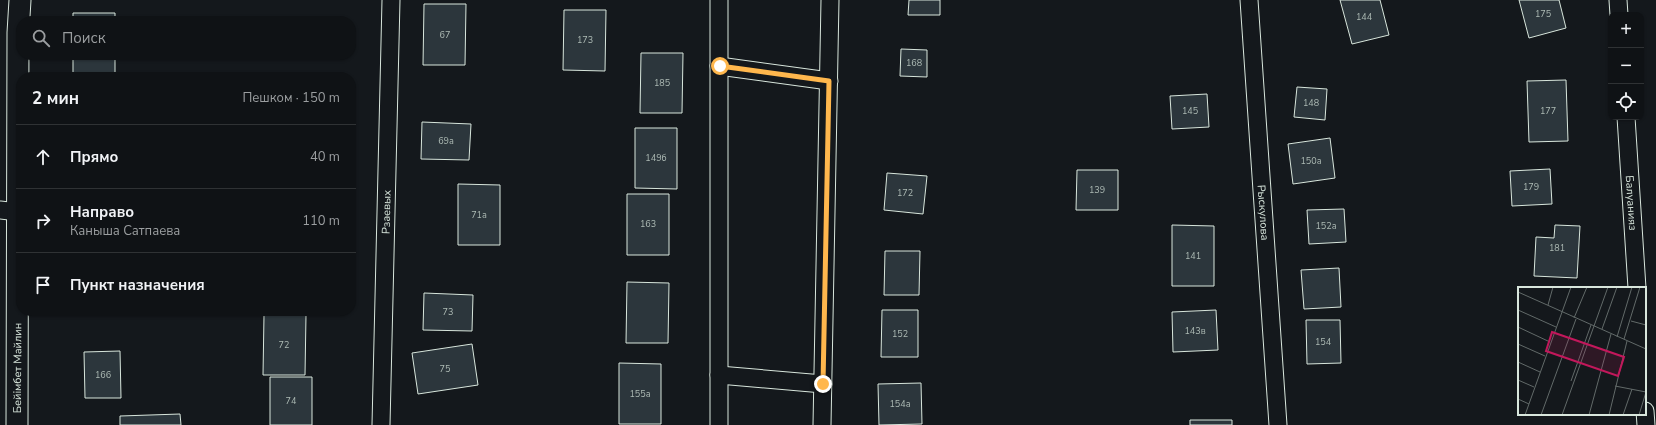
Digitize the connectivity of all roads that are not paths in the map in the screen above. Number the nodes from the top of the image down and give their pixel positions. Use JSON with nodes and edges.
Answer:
{"nodes":[{"id":1,"x":20,"y":0,"type":"edge"},
{"id":2,"x":391,"y":0,"type":"edge"},
{"id":3,"x":719,"y":0,"type":"edge"},
{"id":4,"x":830,"y":0,"type":"edge"},
{"id":5,"x":1249,"y":0,"type":"edge"},
{"id":6,"x":1618,"y":0,"type":"edge"},
{"id":7,"x":1619,"y":12,"type":"edge"},
{"id":8,"x":19,"y":16,"type":"edge"},
{"id":9,"x":17,"y":60,"type":"edge"},
{"id":10,"x":720,"y":66,"type":"junction"},
{"id":11,"x":16,"y":72,"type":"edge"},
{"id":12,"x":16,"y":73,"type":"edge"},
{"id":13,"x":829,"y":81,"type":"junction"},
{"id":14,"x":1626,"y":120,"type":"edge"},
{"id":15,"x":9,"y":211,"type":"edge"},
{"id":16,"x":1637,"y":287,"type":"edge"},
{"id":17,"x":719,"y":375,"type":"junction"},
{"id":18,"x":823,"y":384,"type":"junction"},
{"id":19,"x":1645,"y":415,"type":"edge"},
{"id":20,"x":17,"y":425,"type":"edge"},
{"id":21,"x":381,"y":425,"type":"edge"},
{"id":22,"x":719,"y":425,"type":"edge"},
{"id":23,"x":822,"y":425,"type":"edge"},
{"id":24,"x":1278,"y":425,"type":"edge"},
{"id":25,"x":1646,"y":425,"type":"edge"}],
"edges":[{"from":1,"to":8,"type":"street","name":"Бейімбет Майлин"},
{"from":2,"to":21,"type":"street","name":"Рзаевых"},
{"from":3,"to":10,"type":"street"},
{"from":4,"to":13,"type":"street"},
{"from":5,"to":24,"type":"street","name":"Рыскулова"},
{"from":6,"to":7,"type":"street"},
{"from":9,"to":11,"type":"street","name":"Бейімбет Майлин"},
{"from":10,"to":13,"type":"street"},
{"from":10,"to":17,"type":"street"},
{"from":12,"to":15,"type":"street","name":"Бейімбет Майлин"},
{"from":13,"to":18,"type":"street"},
{"from":14,"to":16,"type":"street","name":"Балуанияз"},
{"from":15,"to":20,"type":"street","name":"Бейімбет Майлин"},
{"from":17,"to":18,"type":"street"},
{"from":17,"to":22,"type":"street"},
{"from":18,"to":23,"type":"street"},
{"from":19,"to":25,"type":"street"}]}
